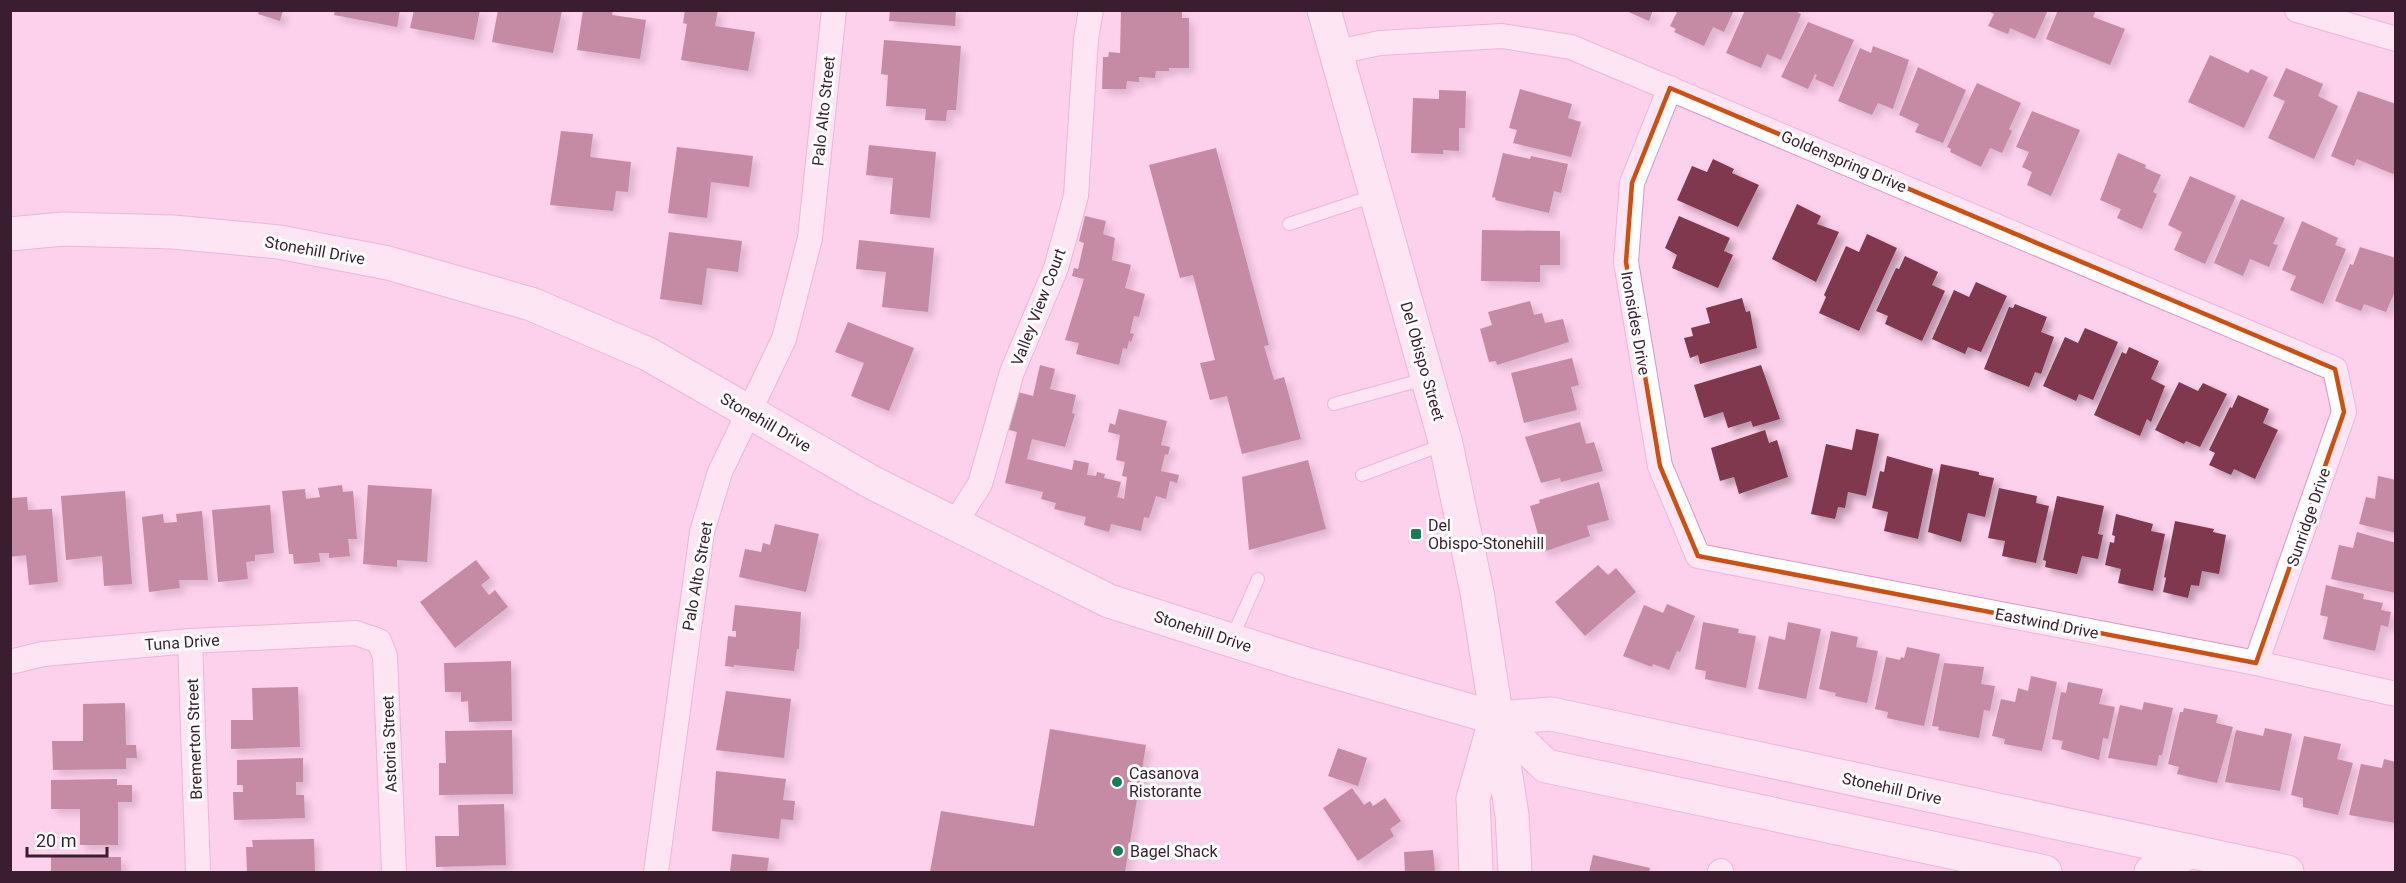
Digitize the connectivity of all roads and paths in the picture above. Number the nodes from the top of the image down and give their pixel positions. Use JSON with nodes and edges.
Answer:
{"nodes":[{"id":1,"x":834,"y":10,"type":"edge"},
{"id":2,"x":1091,"y":10,"type":"edge"},
{"id":3,"x":1324,"y":10,"type":"edge"},
{"id":4,"x":2297,"y":10,"type":"edge"},
{"id":5,"x":2396,"y":39,"type":"edge"},
{"id":6,"x":1337,"y":52,"type":"junction"},
{"id":7,"x":1670,"y":88,"type":"junction"},
{"id":8,"x":1377,"y":195,"type":"junction"},
{"id":9,"x":1289,"y":224,"type":"dead end"},
{"id":10,"x":10,"y":234,"type":"edge"},
{"id":11,"x":2335,"y":369,"type":"joint"},
{"id":12,"x":1427,"y":379,"type":"junction"},
{"id":13,"x":1334,"y":404,"type":"dead end"},
{"id":14,"x":748,"y":412,"type":"junction"},
{"id":15,"x":1446,"y":444,"type":"junction"},
{"id":16,"x":1362,"y":475,"type":"dead end"},
{"id":17,"x":955,"y":523,"type":"junction"},
{"id":18,"x":1698,"y":556,"type":"joint"},
{"id":19,"x":1258,"y":579,"type":"dead end"},
{"id":20,"x":356,"y":633,"type":"joint"},
{"id":21,"x":1231,"y":640,"type":"junction"},
{"id":22,"x":190,"y":641,"type":"junction"},
{"id":23,"x":10,"y":662,"type":"edge"},
{"id":24,"x":2256,"y":663,"type":"junction"},
{"id":25,"x":2396,"y":694,"type":"edge"},
{"id":26,"x":1496,"y":718,"type":"junction"},
{"id":27,"x":2191,"y":851,"type":"junction"},
{"id":28,"x":198,"y":873,"type":"edge"},
{"id":29,"x":394,"y":873,"type":"edge"},
{"id":30,"x":656,"y":873,"type":"edge"},
{"id":31,"x":1476,"y":873,"type":"edge"},
{"id":32,"x":1515,"y":873,"type":"edge"},
{"id":33,"x":2044,"y":873,"type":"edge"},
{"id":34,"x":2151,"y":873,"type":"edge"},
{"id":35,"x":2287,"y":873,"type":"edge"}],
"edges":[{"from":1,"to":14,"type":"street","name":"Palo Alto Street"},
{"from":2,"to":17,"type":"street","name":"Valley View Court"},
{"from":3,"to":6,"type":"main road","name":"Del Obispo Street"},
{"from":4,"to":5,"type":"street"},
{"from":6,"to":7,"type":"street","name":"Goldenspring Drive"},
{"from":6,"to":8,"type":"main road","name":"Del Obispo Street"},
{"from":7,"to":11,"type":"street","name":"Goldenspring Drive"},
{"from":7,"to":18,"type":"street","name":"Ironsides Drive"},
{"from":8,"to":9,"type":"lane"},
{"from":8,"to":12,"type":"main road","name":"Del Obispo Street"},
{"from":10,"to":14,"type":"main road","name":"Stonehill Drive"},
{"from":11,"to":24,"type":"street","name":"Sunridge Drive"},
{"from":12,"to":13,"type":"lane"},
{"from":12,"to":15,"type":"main road","name":"Del Obispo Street"},
{"from":14,"to":17,"type":"main road","name":"Stonehill Drive"},
{"from":14,"to":30,"type":"street","name":"Palo Alto Street"},
{"from":15,"to":16,"type":"lane"},
{"from":15,"to":26,"type":"main road","name":"Del Obispo Street"},
{"from":17,"to":21,"type":"main road","name":"Stonehill Drive"},
{"from":18,"to":24,"type":"street","name":"Eastwind Drive"},
{"from":19,"to":21,"type":"lane"},
{"from":20,"to":22,"type":"street","name":"Tuna Drive"},
{"from":20,"to":29,"type":"street","name":"Astoria Street"},
{"from":21,"to":26,"type":"main road","name":"Stonehill Drive"},
{"from":22,"to":23,"type":"street","name":"Tuna Drive"},
{"from":22,"to":28,"type":"street","name":"Bremerton Street"},
{"from":24,"to":25,"type":"street","name":"Eastwind Drive"},
{"from":26,"to":27,"type":"main road","name":"Stonehill Drive"},
{"from":26,"to":31,"type":"main road","name":"Del Obispo Street"},
{"from":26,"to":32,"type":"main road","name":"Del Obispo Street"},
{"from":26,"to":33,"type":"main road","name":"Stonehill Drive"},
{"from":27,"to":34,"type":"main road"},
{"from":27,"to":35,"type":"main road","name":"Stonehill Drive"}]}
